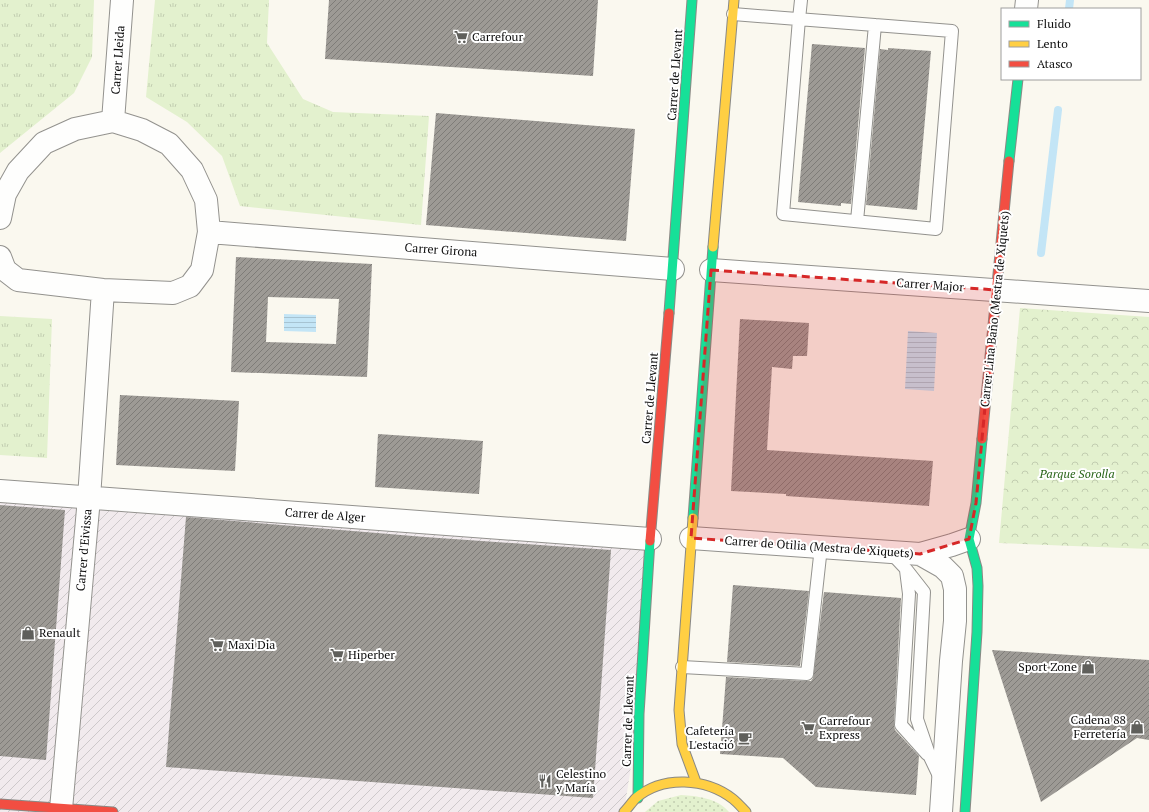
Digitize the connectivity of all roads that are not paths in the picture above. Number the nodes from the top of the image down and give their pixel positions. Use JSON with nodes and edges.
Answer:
{"nodes":[{"id":1,"x":122,"y":0,"type":"edge"},
{"id":2,"x":692,"y":0,"type":"edge"},
{"id":3,"x":734,"y":0,"type":"edge"},
{"id":4,"x":801,"y":0,"type":"edge"},
{"id":5,"x":733,"y":14,"type":"junction"},
{"id":6,"x":799,"y":20,"type":"junction"},
{"id":7,"x":875,"y":25,"type":"junction"},
{"id":8,"x":1018,"y":80,"type":"edge"},
{"id":9,"x":113,"y":121,"type":"junction"},
{"id":10,"x":0,"y":218,"type":"edge"},
{"id":11,"x":857,"y":222,"type":"junction"},
{"id":12,"x":209,"y":232,"type":"junction"},
{"id":13,"x":0,"y":257,"type":"edge"},
{"id":14,"x":673,"y":269,"type":"junction"},
{"id":15,"x":711,"y":270,"type":"junction"},
{"id":16,"x":103,"y":290,"type":"junction"},
{"id":17,"x":996,"y":290,"type":"junction"},
{"id":18,"x":1149,"y":301,"type":"edge"},
{"id":19,"x":0,"y":491,"type":"edge"},
{"id":20,"x":89,"y":498,"type":"junction"},
{"id":21,"x":691,"y":538,"type":"junction"},
{"id":22,"x":650,"y":539,"type":"junction"},
{"id":23,"x":969,"y":539,"type":"junction"},
{"id":24,"x":821,"y":547,"type":"junction"},
{"id":25,"x":913,"y":561,"type":"junction"},
{"id":26,"x":682,"y":667,"type":"junction"},
{"id":27,"x":930,"y":757,"type":"junction"},
{"id":28,"x":942,"y":780,"type":"junction"},
{"id":29,"x":696,"y":782,"type":"junction"},
{"id":30,"x":638,"y":798,"type":"junction"},
{"id":31,"x":0,"y":804,"type":"edge"},
{"id":32,"x":61,"y":809,"type":"junction"},
{"id":33,"x":113,"y":812,"type":"edge"},
{"id":34,"x":624,"y":812,"type":"edge"},
{"id":35,"x":746,"y":812,"type":"edge"},
{"id":36,"x":941,"y":812,"type":"edge"},
{"id":37,"x":965,"y":812,"type":"edge"}],
"edges":[{"from":1,"to":9,"type":"street","name":"Carrer Lleida"},
{"from":2,"to":14,"type":"main road","name":"Carrer de Llevant"},
{"from":3,"to":5,"type":"main road"},
{"from":4,"to":6,"type":"lane"},
{"from":5,"to":6,"type":"lane"},
{"from":5,"to":15,"type":"main road"},
{"from":6,"to":7,"type":"lane"},
{"from":6,"to":11,"type":"lane"},
{"from":7,"to":11,"type":"lane"},
{"from":7,"to":11,"type":"lane"},
{"from":8,"to":17,"type":"main road","name":"Carrer Lina Baño (Mestra de Xiquets)"},
{"from":9,"to":10,"type":"street"},
{"from":9,"to":12,"type":"street"},
{"from":12,"to":14,"type":"street","name":"Carrer Girona"},
{"from":12,"to":16,"type":"street"},
{"from":13,"to":16,"type":"street"},
{"from":14,"to":22,"type":"main road","name":"Carrer de Llevant"},
{"from":15,"to":17,"type":"street","name":"Carrer Major"},
{"from":15,"to":21,"type":"main road"},
{"from":16,"to":20,"type":"street","name":"Carrer d'Eivissa"},
{"from":17,"to":18,"type":"street","name":"Carrer Major"},
{"from":17,"to":23,"type":"main road","name":"Carrer Lina Baño (Mestra de Xiquets)"},
{"from":19,"to":20,"type":"street","name":"Carrer de Alger"},
{"from":20,"to":22,"type":"street","name":"Carrer de Alger"},
{"from":20,"to":32,"type":"street","name":"Carrer d'Eivissa"},
{"from":21,"to":24,"type":"street","name":"Carrer de Otilia (Mestra de Xiquets)"},
{"from":21,"to":26,"type":"main road"},
{"from":22,"to":30,"type":"main road","name":"Carrer de Llevant"},
{"from":23,"to":25,"type":"street","name":"Carrer de Otilia (Mestra de Xiquets)"},
{"from":23,"to":37,"type":"main road"},
{"from":24,"to":25,"type":"street","name":"Carrer de Otilia (Mestra de Xiquets)"},
{"from":24,"to":26,"type":"lane"},
{"from":25,"to":27,"type":"lane"},
{"from":25,"to":27,"type":"lane"},
{"from":25,"to":28,"type":"street"},
{"from":26,"to":29,"type":"main road"},
{"from":27,"to":28,"type":"lane"},
{"from":28,"to":36,"type":"street"},
{"from":29,"to":30,"type":"main road"},
{"from":29,"to":35,"type":"main road"},
{"from":30,"to":34,"type":"main road"},
{"from":31,"to":32,"type":"main road"},
{"from":32,"to":33,"type":"main road"}]}
